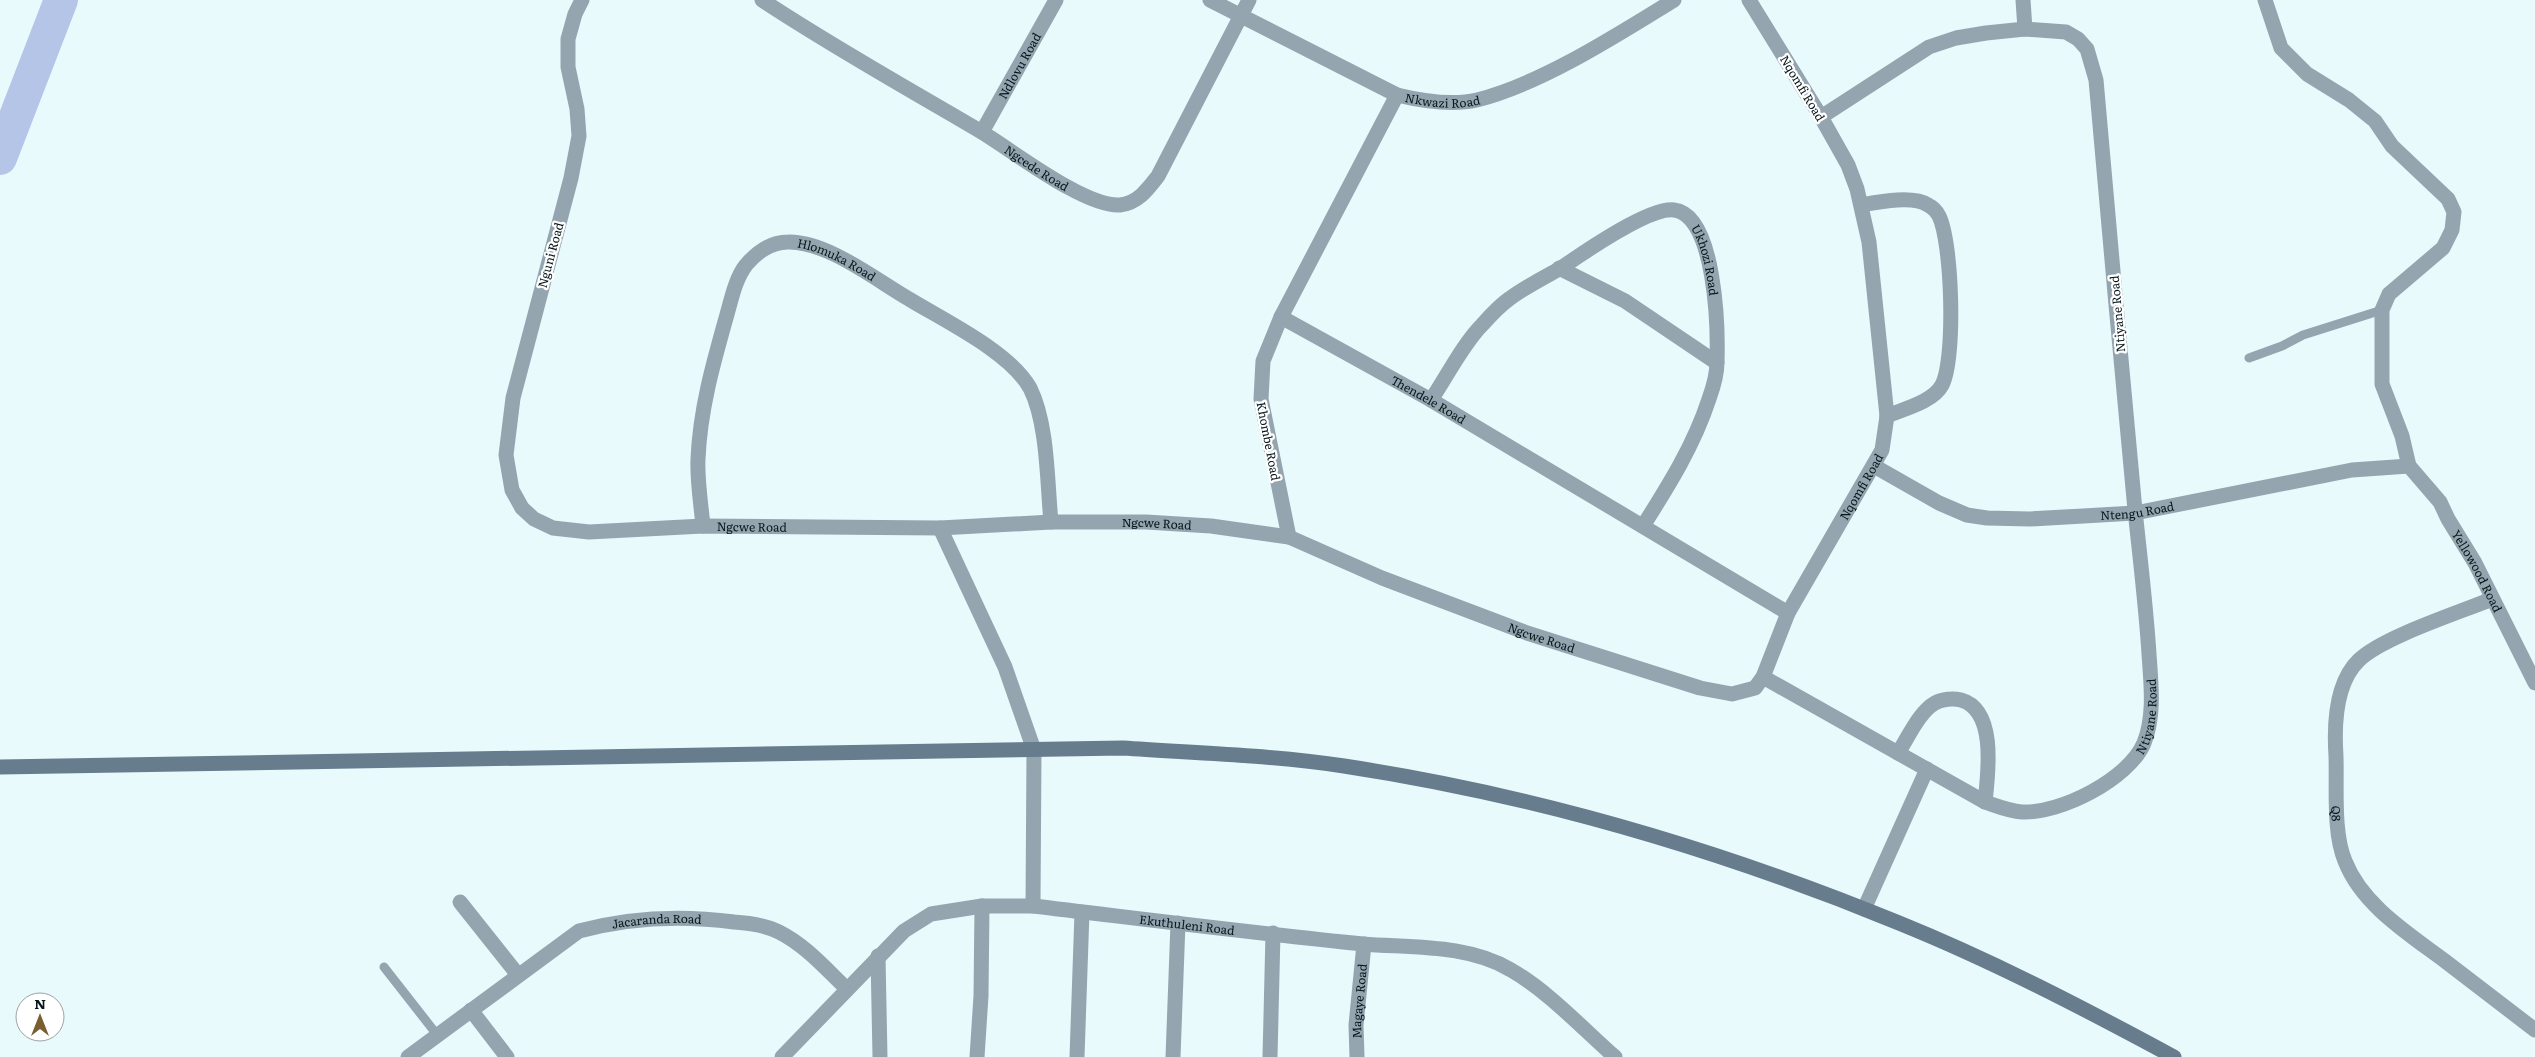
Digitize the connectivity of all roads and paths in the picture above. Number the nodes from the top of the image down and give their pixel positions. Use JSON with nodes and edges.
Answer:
{"nodes":[{"id":1,"x":582,"y":0,"type":"edge"},
{"id":2,"x":762,"y":0,"type":"edge"},
{"id":3,"x":1056,"y":0,"type":"edge"},
{"id":4,"x":1210,"y":0,"type":"edge"},
{"id":5,"x":1249,"y":0,"type":"edge"},
{"id":6,"x":1674,"y":0,"type":"edge"},
{"id":7,"x":1749,"y":0,"type":"edge"},
{"id":8,"x":2023,"y":0,"type":"edge"},
{"id":9,"x":2265,"y":0,"type":"edge"},
{"id":10,"x":1241,"y":15,"type":"junction"},
{"id":11,"x":2024,"y":29,"type":"junction"},
{"id":12,"x":1397,"y":95,"type":"junction"},
{"id":13,"x":1821,"y":117,"type":"junction"},
{"id":14,"x":982,"y":132,"type":"junction"},
{"id":15,"x":1861,"y":205,"type":"junction"},
{"id":16,"x":1559,"y":268,"type":"junction"},
{"id":17,"x":2382,"y":310,"type":"junction"},
{"id":18,"x":1281,"y":317,"type":"junction"},
{"id":19,"x":2249,"y":358,"type":"dead end"},
{"id":20,"x":1717,"y":364,"type":"junction"},
{"id":21,"x":1431,"y":400,"type":"junction"},
{"id":22,"x":1887,"y":416,"type":"junction"},
{"id":23,"x":1874,"y":466,"type":"junction"},
{"id":24,"x":2409,"y":466,"type":"junction"},
{"id":25,"x":522,"y":508,"type":"joint"},
{"id":26,"x":2135,"y":513,"type":"junction"},
{"id":27,"x":1051,"y":522,"type":"junction"},
{"id":28,"x":702,"y":526,"type":"junction"},
{"id":29,"x":1643,"y":526,"type":"junction"},
{"id":30,"x":940,"y":528,"type":"junction"},
{"id":31,"x":1289,"y":537,"type":"junction"},
{"id":32,"x":2492,"y":599,"type":"junction"},
{"id":33,"x":1788,"y":613,"type":"junction"},
{"id":34,"x":1763,"y":677,"type":"junction"},
{"id":35,"x":2535,"y":683,"type":"edge"},
{"id":36,"x":1034,"y":750,"type":"junction"},
{"id":37,"x":1898,"y":753,"type":"junction"},
{"id":38,"x":0,"y":766,"type":"edge"},
{"id":39,"x":1927,"y":769,"type":"junction"},
{"id":40,"x":1985,"y":802,"type":"junction"},
{"id":41,"x":460,"y":902,"type":"dead end"},
{"id":42,"x":982,"y":906,"type":"junction"},
{"id":43,"x":1033,"y":906,"type":"junction"},
{"id":44,"x":1864,"y":909,"type":"junction"},
{"id":45,"x":1082,"y":912,"type":"junction"},
{"id":46,"x":1178,"y":923,"type":"junction"},
{"id":47,"x":1273,"y":933,"type":"junction"},
{"id":48,"x":1364,"y":944,"type":"junction"},
{"id":49,"x":878,"y":956,"type":"junction"},
{"id":50,"x":384,"y":968,"type":"dead end"},
{"id":51,"x":518,"y":975,"type":"junction"},
{"id":52,"x":846,"y":988,"type":"junction"},
{"id":53,"x":471,"y":1010,"type":"junction"},
{"id":54,"x":2535,"y":1030,"type":"edge"},
{"id":55,"x":438,"y":1036,"type":"junction"},
{"id":56,"x":408,"y":1057,"type":"edge"},
{"id":57,"x":507,"y":1057,"type":"edge"},
{"id":58,"x":782,"y":1057,"type":"edge"},
{"id":59,"x":880,"y":1057,"type":"edge"},
{"id":60,"x":977,"y":1057,"type":"edge"},
{"id":61,"x":1076,"y":1057,"type":"edge"},
{"id":62,"x":1173,"y":1057,"type":"edge"},
{"id":63,"x":1270,"y":1057,"type":"edge"},
{"id":64,"x":1357,"y":1057,"type":"edge"},
{"id":65,"x":1615,"y":1057,"type":"edge"},
{"id":66,"x":2174,"y":1057,"type":"edge"}],
"edges":[{"from":1,"to":25,"type":"street","name":"Nguni Road"},
{"from":2,"to":14,"type":"street","name":"Ngcede Road"},
{"from":3,"to":14,"type":"street","name":"Ndlovu Road"},
{"from":4,"to":10,"type":"street","name":"Nkwazi Road"},
{"from":5,"to":10,"type":"street","name":"Ngcede Road"},
{"from":6,"to":12,"type":"street","name":"Nkwazi Road"},
{"from":7,"to":13,"type":"street","name":"Nqomfi Road"},
{"from":8,"to":11,"type":"street"},
{"from":9,"to":17,"type":"street"},
{"from":10,"to":12,"type":"street","name":"Nkwazi Road"},
{"from":10,"to":14,"type":"street","name":"Ngcede Road"},
{"from":11,"to":13,"type":"street","name":"Ntiyane Road"},
{"from":11,"to":26,"type":"street","name":"Ntiyane Road"},
{"from":12,"to":18,"type":"street"},
{"from":13,"to":15,"type":"street","name":"Nqomfi Road"},
{"from":15,"to":22,"type":"street","name":"Nqomfi Road"},
{"from":15,"to":22,"type":"street"},
{"from":16,"to":20,"type":"street"},
{"from":16,"to":20,"type":"street","name":"Ukhozi Road"},
{"from":16,"to":21,"type":"street","name":"Ukhozi Road"},
{"from":17,"to":19,"type":"lane"},
{"from":17,"to":24,"type":"street"},
{"from":18,"to":21,"type":"street","name":"Thendele Road"},
{"from":18,"to":31,"type":"street","name":"Khombe Road"},
{"from":20,"to":29,"type":"street","name":"Ukhozi Road"},
{"from":21,"to":29,"type":"street","name":"Thendele Road"},
{"from":22,"to":23,"type":"street","name":"Nqomfi Road"},
{"from":23,"to":26,"type":"street","name":"Ntengu Road"},
{"from":23,"to":33,"type":"street","name":"Nqomfi Road"},
{"from":24,"to":26,"type":"street","name":"Ntengu Road"},
{"from":24,"to":32,"type":"street","name":"Yellowood Road"},
{"from":25,"to":28,"type":"street","name":"Ngcwe Road"},
{"from":26,"to":40,"type":"street","name":"Ntiyane Road"},
{"from":27,"to":28,"type":"street","name":"Hlomuka Road"},
{"from":27,"to":30,"type":"street","name":"Ngcwe Road"},
{"from":27,"to":31,"type":"street","name":"Ngcwe Road"},
{"from":28,"to":30,"type":"street","name":"Ngcwe Road"},
{"from":29,"to":33,"type":"street","name":"Thendele Road"},
{"from":30,"to":36,"type":"street"},
{"from":31,"to":34,"type":"street","name":"Ngcwe Road"},
{"from":32,"to":35,"type":"street","name":"Yellowood Road"},
{"from":32,"to":54,"type":"street","name":"Q8"},
{"from":33,"to":34,"type":"street","name":"Nqomfi Road"},
{"from":34,"to":37,"type":"street"},
{"from":36,"to":38,"type":"street"},
{"from":36,"to":43,"type":"street"},
{"from":36,"to":44,"type":"street"},
{"from":37,"to":39,"type":"street"},
{"from":37,"to":40,"type":"street"},
{"from":39,"to":40,"type":"street"},
{"from":39,"to":44,"type":"street"},
{"from":41,"to":51,"type":"street"},
{"from":42,"to":43,"type":"street","name":"Ekuthuleni Road"},
{"from":42,"to":49,"type":"street","name":"Ekuthuleni Road"},
{"from":42,"to":60,"type":"street"},
{"from":43,"to":45,"type":"street","name":"Ekuthuleni Road"},
{"from":44,"to":66,"type":"street"},
{"from":45,"to":46,"type":"street","name":"Ekuthuleni Road"},
{"from":45,"to":61,"type":"street"},
{"from":46,"to":47,"type":"street","name":"Ekuthuleni Road"},
{"from":46,"to":62,"type":"street"},
{"from":47,"to":48,"type":"street","name":"Ekuthuleni Road"},
{"from":47,"to":63,"type":"street"},
{"from":48,"to":64,"type":"street","name":"Magaye Road"},
{"from":48,"to":65,"type":"street","name":"Ekuthuleni Road"},
{"from":49,"to":52,"type":"street","name":"Ekuthuleni Road"},
{"from":49,"to":59,"type":"street"},
{"from":50,"to":55,"type":"lane"},
{"from":51,"to":52,"type":"street","name":"Jacaranda Road"},
{"from":51,"to":53,"type":"street","name":"Jacaranda Road"},
{"from":52,"to":58,"type":"street","name":"Ekuthuleni Road"},
{"from":53,"to":55,"type":"street","name":"Jacaranda Road"},
{"from":53,"to":57,"type":"street"},
{"from":55,"to":56,"type":"street","name":"Jacaranda Road"}]}
